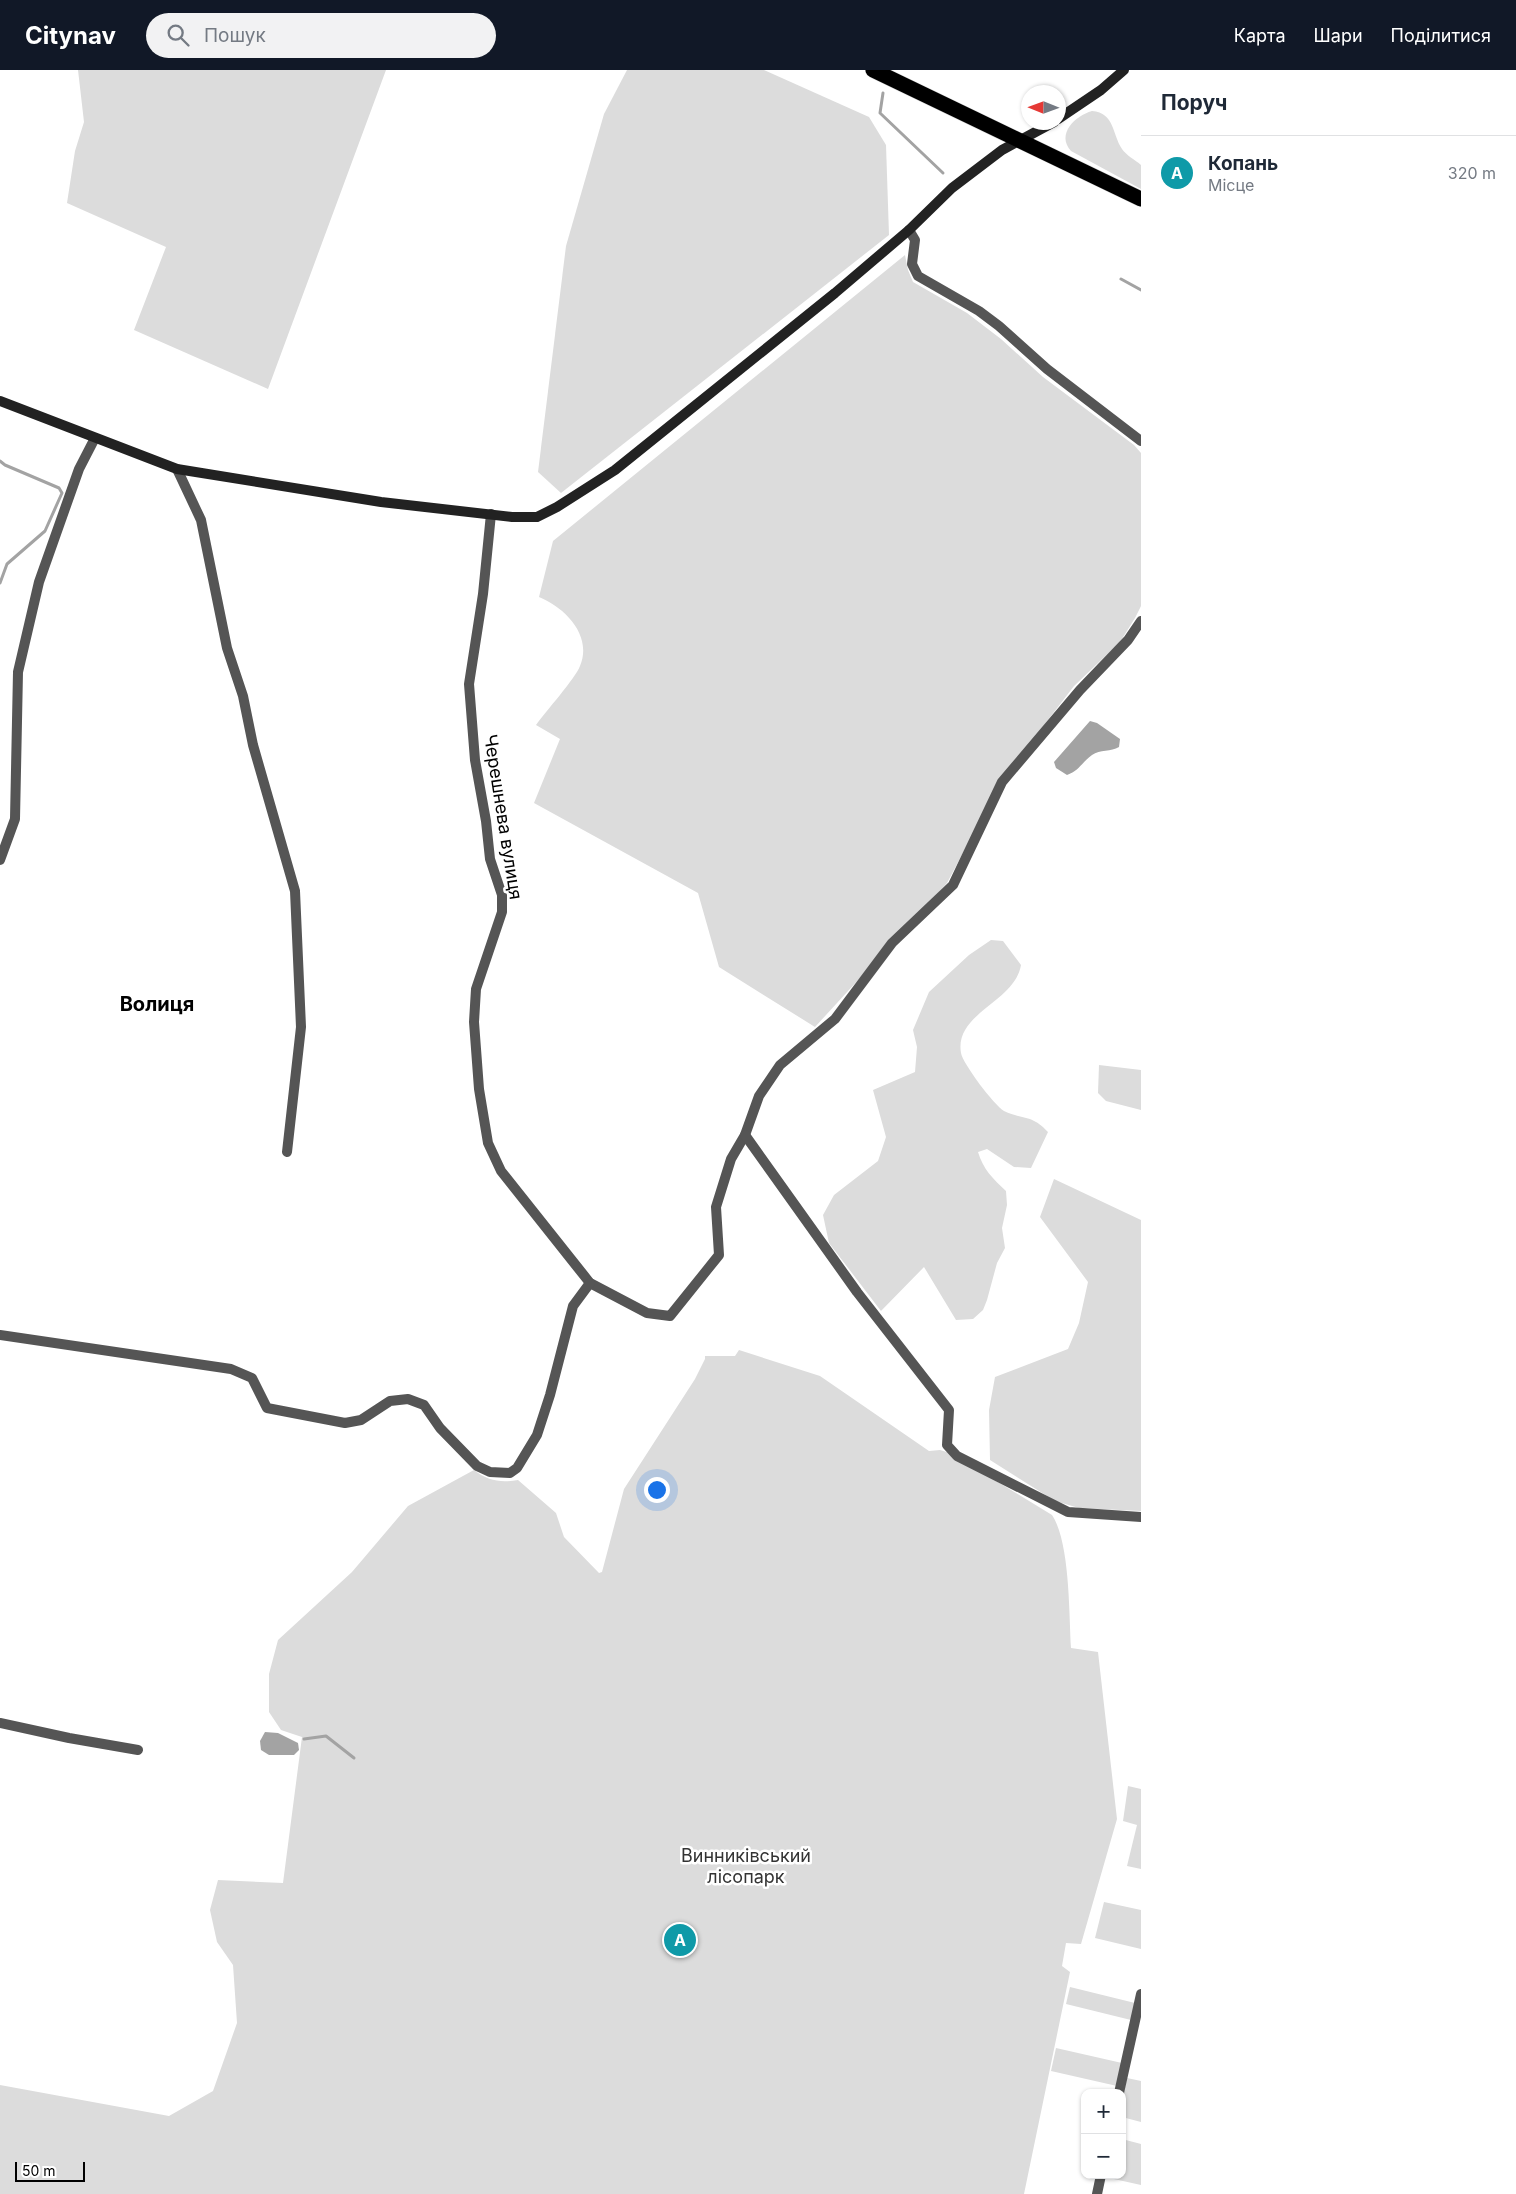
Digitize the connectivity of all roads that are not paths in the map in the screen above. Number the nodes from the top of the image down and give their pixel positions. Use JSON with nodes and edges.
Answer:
{"nodes":[{"id":1,"x":874,"y":70,"type":"edge"},
{"id":2,"x":1124,"y":70,"type":"edge"},
{"id":3,"x":1066,"y":114,"type":"edge"},
{"id":4,"x":1041,"y":130,"type":"edge"},
{"id":5,"x":1023,"y":141,"type":"junction"},
{"id":6,"x":1141,"y":198,"type":"edge"},
{"id":7,"x":909,"y":230,"type":"junction"},
{"id":8,"x":0,"y":401,"type":"edge"},
{"id":9,"x":95,"y":438,"type":"junction"},
{"id":10,"x":1141,"y":441,"type":"edge"},
{"id":11,"x":178,"y":469,"type":"junction"},
{"id":12,"x":492,"y":514,"type":"junction"},
{"id":13,"x":1141,"y":621,"type":"edge"},
{"id":14,"x":0,"y":860,"type":"edge"},
{"id":15,"x":745,"y":1135,"type":"junction"},
{"id":16,"x":287,"y":1152,"type":"dead end"},
{"id":17,"x":590,"y":1282,"type":"junction"},
{"id":18,"x":0,"y":1335,"type":"edge"},
{"id":19,"x":1141,"y":1517,"type":"edge"},
{"id":20,"x":0,"y":1723,"type":"edge"},
{"id":21,"x":138,"y":1750,"type":"dead end"},
{"id":22,"x":1141,"y":1994,"type":"edge"},
{"id":23,"x":1120,"y":2089,"type":"edge"},
{"id":24,"x":1100,"y":2179,"type":"edge"},
{"id":25,"x":1097,"y":2194,"type":"edge"}],
"edges":[{"from":1,"to":5,"type":"highway"},
{"from":2,"to":3,"type":"street"},
{"from":4,"to":5,"type":"street"},
{"from":5,"to":6,"type":"highway"},
{"from":5,"to":7,"type":"street"},
{"from":7,"to":10,"type":"street"},
{"from":7,"to":12,"type":"street"},
{"from":8,"to":9,"type":"street"},
{"from":9,"to":11,"type":"street"},
{"from":9,"to":14,"type":"street"},
{"from":11,"to":12,"type":"street"},
{"from":11,"to":16,"type":"street"},
{"from":12,"to":17,"type":"street","name":"Черешнева вулиця"},
{"from":13,"to":15,"type":"street"},
{"from":15,"to":17,"type":"street","name":"Черешнева вулиця"},
{"from":15,"to":19,"type":"street"},
{"from":17,"to":18,"type":"street"},
{"from":20,"to":21,"type":"street"},
{"from":22,"to":23,"type":"street"},
{"from":24,"to":25,"type":"street"}]}
